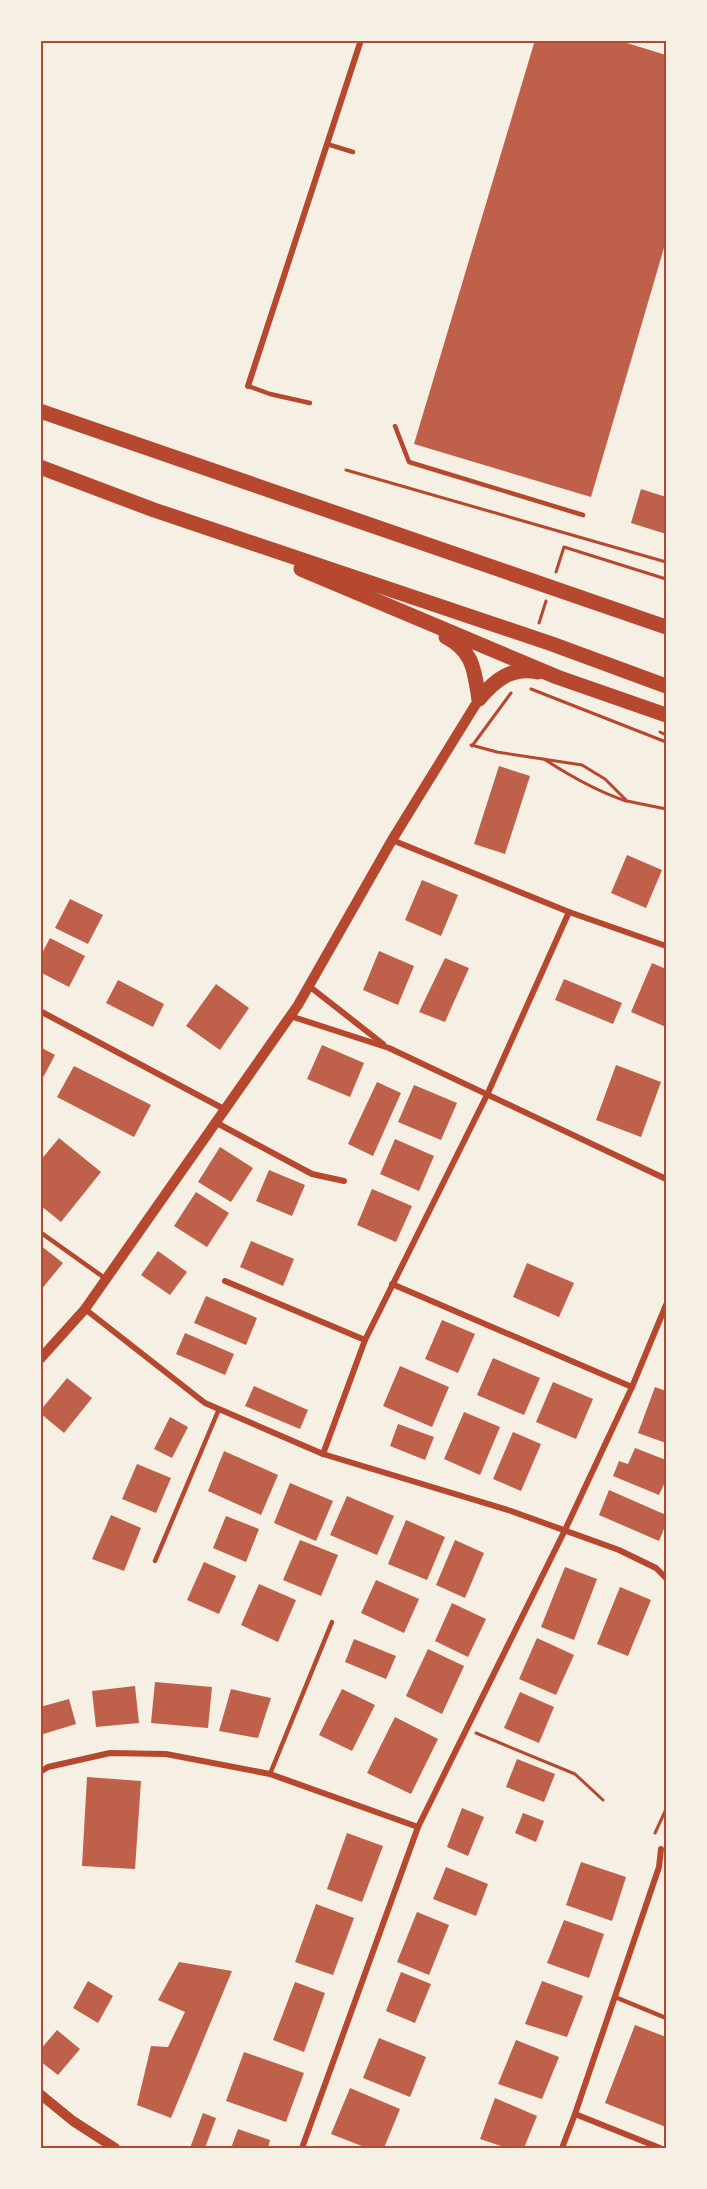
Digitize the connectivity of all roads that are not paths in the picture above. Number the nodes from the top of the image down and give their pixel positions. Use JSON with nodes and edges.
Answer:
{"nodes":[{"id":1,"x":361,"y":40,"type":"edge"},
{"id":2,"x":327,"y":144,"type":"junction"},
{"id":3,"x":353,"y":152,"type":"dead end"},
{"id":4,"x":248,"y":386,"type":"joint"},
{"id":5,"x":310,"y":403,"type":"dead end"},
{"id":6,"x":40,"y":411,"type":"edge"},
{"id":7,"x":396,"y":426,"type":"dead end"},
{"id":8,"x":40,"y":466,"type":"edge"},
{"id":9,"x":154,"y":510,"type":"junction"},
{"id":10,"x":584,"y":515,"type":"dead end"},
{"id":11,"x":378,"y":601,"type":"junction"},
{"id":12,"x":666,"y":627,"type":"edge"},
{"id":13,"x":557,"y":677,"type":"junction"},
{"id":14,"x":666,"y":686,"type":"edge"},
{"id":15,"x":479,"y":699,"type":"junction"},
{"id":16,"x":666,"y":715,"type":"edge"},
{"id":17,"x":392,"y":840,"type":"junction"},
{"id":18,"x":569,"y":912,"type":"junction"},
{"id":19,"x":666,"y":946,"type":"edge"},
{"id":20,"x":309,"y":986,"type":"junction"},
{"id":21,"x":40,"y":1011,"type":"edge"},
{"id":22,"x":290,"y":1016,"type":"junction"},
{"id":23,"x":389,"y":1048,"type":"junction"},
{"id":24,"x":487,"y":1095,"type":"junction"},
{"id":25,"x":224,"y":1109,"type":"junction"},
{"id":26,"x":214,"y":1122,"type":"junction"},
{"id":27,"x":666,"y":1179,"type":"edge"},
{"id":28,"x":344,"y":1181,"type":"dead end"},
{"id":29,"x":40,"y":1232,"type":"edge"},
{"id":30,"x":106,"y":1279,"type":"junction"},
{"id":31,"x":225,"y":1281,"type":"dead end"},
{"id":32,"x":392,"y":1284,"type":"junction"},
{"id":33,"x":666,"y":1305,"type":"edge"},
{"id":34,"x":85,"y":1309,"type":"junction"},
{"id":35,"x":365,"y":1340,"type":"junction"},
{"id":36,"x":40,"y":1359,"type":"edge"},
{"id":37,"x":632,"y":1387,"type":"junction"},
{"id":38,"x":219,"y":1409,"type":"junction"},
{"id":39,"x":323,"y":1454,"type":"junction"},
{"id":40,"x":565,"y":1530,"type":"junction"},
{"id":41,"x":154,"y":1561,"type":"dead end"},
{"id":42,"x":666,"y":1578,"type":"edge"},
{"id":43,"x":332,"y":1622,"type":"dead end"},
{"id":44,"x":40,"y":1772,"type":"edge"},
{"id":45,"x":270,"y":1773,"type":"junction"},
{"id":46,"x":418,"y":1827,"type":"junction"},
{"id":47,"x":661,"y":1849,"type":"dead end"},
{"id":48,"x":615,"y":1997,"type":"junction"},
{"id":49,"x":666,"y":2018,"type":"edge"},
{"id":50,"x":40,"y":2094,"type":"edge"},
{"id":51,"x":574,"y":2114,"type":"junction"},
{"id":52,"x":115,"y":2148,"type":"edge"},
{"id":53,"x":303,"y":2148,"type":"edge"},
{"id":54,"x":561,"y":2148,"type":"edge"},
{"id":55,"x":660,"y":2148,"type":"edge"}],
"edges":[{"from":1,"to":2,"type":"street"},
{"from":2,"to":3,"type":"lane"},
{"from":2,"to":4,"type":"street"},
{"from":4,"to":5,"type":"lane"},
{"from":6,"to":12,"type":"main road"},
{"from":7,"to":10,"type":"lane"},
{"from":8,"to":9,"type":"main road"},
{"from":9,"to":11,"type":"main road"},
{"from":9,"to":14,"type":"main road"},
{"from":11,"to":13,"type":"main road"},
{"from":11,"to":15,"type":"main road"},
{"from":13,"to":15,"type":"main road"},
{"from":13,"to":16,"type":"main road"},
{"from":15,"to":17,"type":"street"},
{"from":17,"to":18,"type":"street"},
{"from":17,"to":20,"type":"street"},
{"from":18,"to":19,"type":"street"},
{"from":18,"to":24,"type":"street"},
{"from":20,"to":22,"type":"street"},
{"from":20,"to":23,"type":"street"},
{"from":21,"to":25,"type":"street"},
{"from":22,"to":23,"type":"street"},
{"from":22,"to":25,"type":"street"},
{"from":23,"to":24,"type":"street"},
{"from":24,"to":27,"type":"street"},
{"from":24,"to":32,"type":"street"},
{"from":25,"to":26,"type":"street"},
{"from":26,"to":28,"type":"street"},
{"from":26,"to":30,"type":"street"},
{"from":29,"to":30,"type":"lane"},
{"from":30,"to":34,"type":"street"},
{"from":31,"to":35,"type":"street"},
{"from":32,"to":35,"type":"street"},
{"from":32,"to":37,"type":"street"},
{"from":33,"to":37,"type":"street"},
{"from":34,"to":36,"type":"street"},
{"from":34,"to":38,"type":"street"},
{"from":35,"to":39,"type":"street"},
{"from":37,"to":40,"type":"street"},
{"from":38,"to":39,"type":"street"},
{"from":38,"to":41,"type":"lane"},
{"from":39,"to":40,"type":"street"},
{"from":40,"to":42,"type":"street"},
{"from":40,"to":46,"type":"street"},
{"from":43,"to":45,"type":"lane"},
{"from":44,"to":45,"type":"street"},
{"from":45,"to":46,"type":"street"},
{"from":46,"to":53,"type":"street"},
{"from":47,"to":48,"type":"street"},
{"from":48,"to":49,"type":"lane"},
{"from":48,"to":51,"type":"street"},
{"from":50,"to":52,"type":"street"},
{"from":51,"to":54,"type":"street"},
{"from":51,"to":55,"type":"street"}]}
